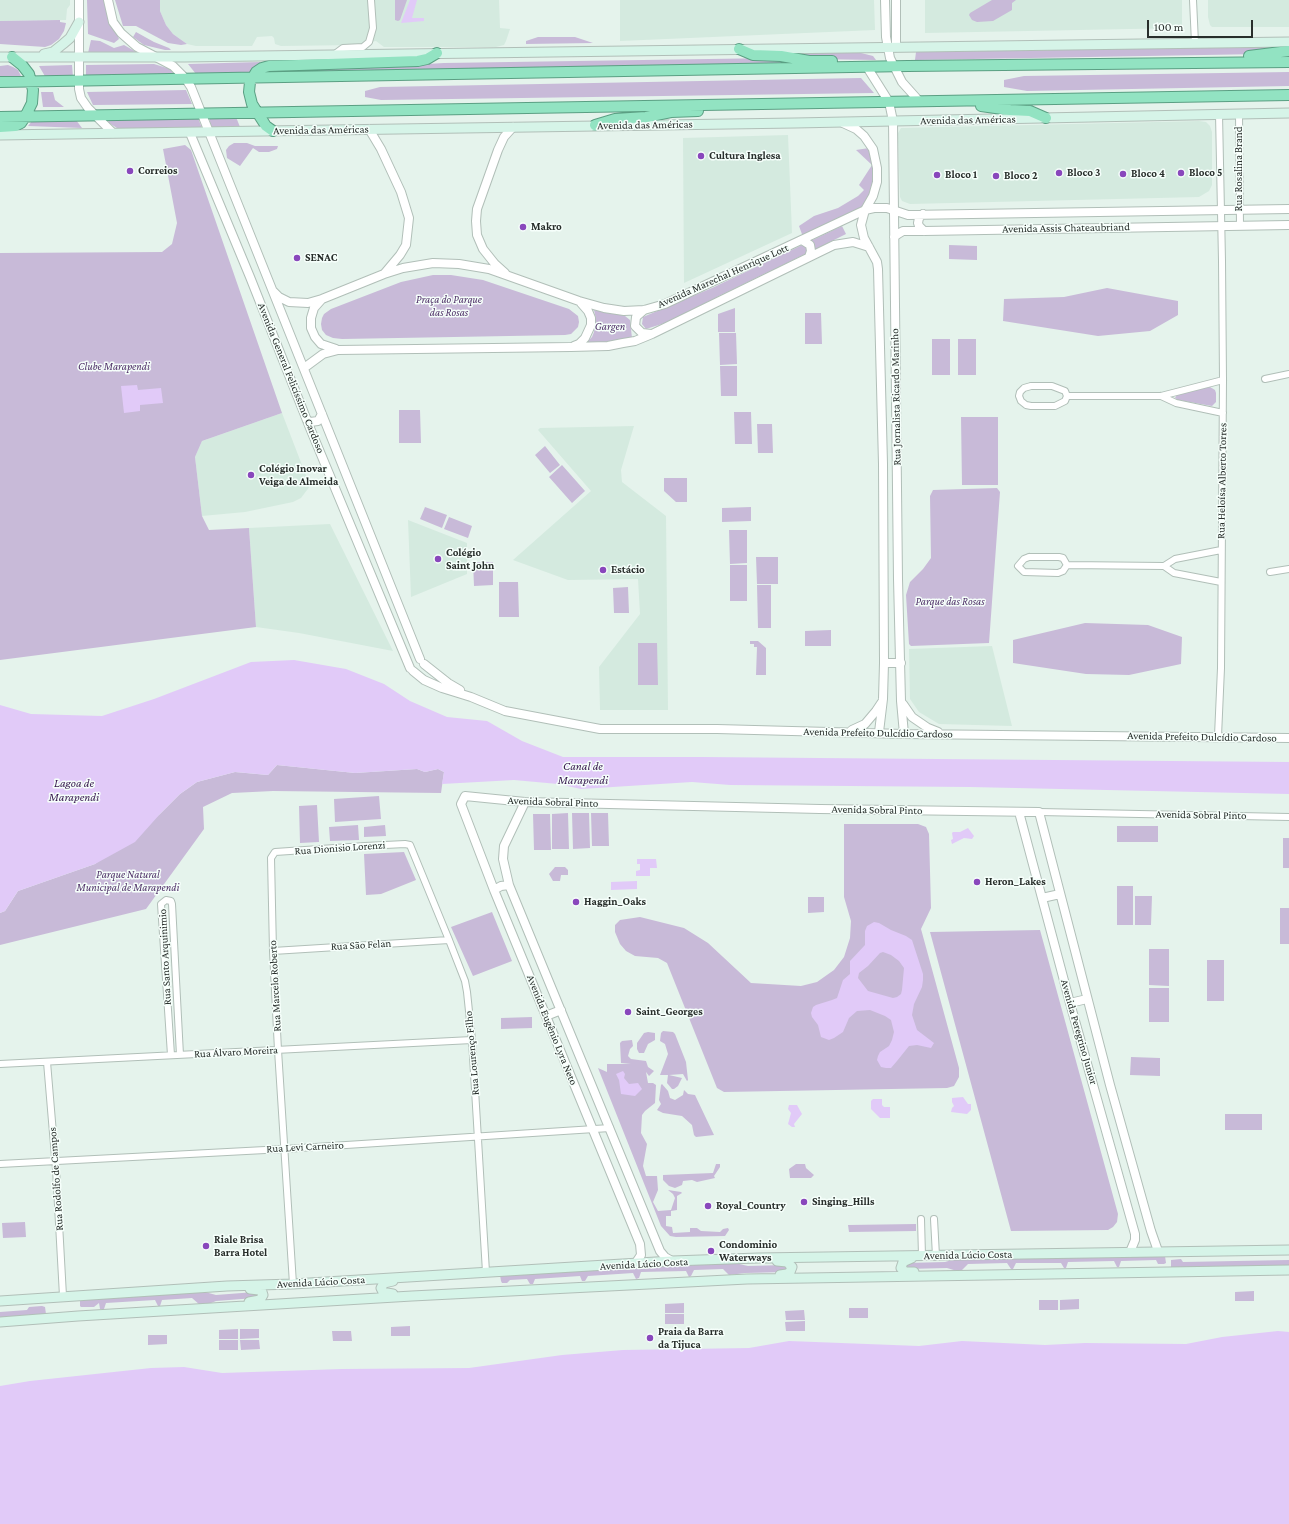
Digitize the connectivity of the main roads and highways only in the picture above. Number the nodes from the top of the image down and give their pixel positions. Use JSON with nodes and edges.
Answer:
{"nodes":[{"id":1,"x":79,"y":22,"type":"road end"},
{"id":2,"x":1289,"y":42,"type":"edge"},
{"id":3,"x":738,"y":49,"type":"junction"},
{"id":4,"x":1289,"y":51,"type":"edge"},
{"id":5,"x":437,"y":53,"type":"junction"},
{"id":6,"x":36,"y":56,"type":"junction"},
{"id":7,"x":0,"y":57,"type":"edge"},
{"id":8,"x":12,"y":57,"type":"junction"},
{"id":9,"x":1222,"y":62,"type":"junction"},
{"id":10,"x":1289,"y":62,"type":"edge"},
{"id":11,"x":863,"y":67,"type":"junction"},
{"id":12,"x":253,"y":77,"type":"junction"},
{"id":13,"x":31,"y":81,"type":"junction"},
{"id":14,"x":0,"y":82,"type":"edge"},
{"id":15,"x":1289,"y":95,"type":"edge"},
{"id":16,"x":966,"y":100,"type":"junction"},
{"id":17,"x":712,"y":104,"type":"junction"},
{"id":18,"x":257,"y":112,"type":"junction"},
{"id":19,"x":1289,"y":113,"type":"edge"},
{"id":20,"x":26,"y":116,"type":"junction"},
{"id":21,"x":0,"y":117,"type":"edge"},
{"id":22,"x":1046,"y":118,"type":"junction"},
{"id":23,"x":595,"y":126,"type":"junction"},
{"id":24,"x":0,"y":127,"type":"edge"},
{"id":25,"x":272,"y":131,"type":"junction"},
{"id":26,"x":0,"y":135,"type":"edge"},
{"id":27,"x":1289,"y":1250,"type":"edge"},
{"id":28,"x":922,"y":1256,"type":"junction"},
{"id":29,"x":758,"y":1258,"type":"junction"},
{"id":30,"x":1289,"y":1270,"type":"edge"},
{"id":31,"x":941,"y":1275,"type":"junction"},
{"id":32,"x":412,"y":1277,"type":"junction"},
{"id":33,"x":747,"y":1279,"type":"junction"},
{"id":34,"x":227,"y":1286,"type":"junction"},
{"id":35,"x":412,"y":1296,"type":"junction"},
{"id":36,"x":0,"y":1301,"type":"edge"},
{"id":37,"x":222,"y":1308,"type":"junction"},
{"id":38,"x":0,"y":1322,"type":"edge"}],
"edges":[{"from":1,"to":6,"type":"main road"},
{"from":2,"to":3,"type":"main road"},
{"from":3,"to":5,"type":"main road"},
{"from":3,"to":11,"type":"highway"},
{"from":4,"to":9,"type":"highway"},
{"from":5,"to":6,"type":"main road"},
{"from":5,"to":12,"type":"highway"},
{"from":6,"to":8,"type":"main road"},
{"from":7,"to":8,"type":"main road"},
{"from":8,"to":13,"type":"highway"},
{"from":9,"to":10,"type":"highway"},
{"from":9,"to":11,"type":"highway"},
{"from":11,"to":12,"type":"highway"},
{"from":12,"to":13,"type":"highway"},
{"from":12,"to":18,"type":"highway"},
{"from":13,"to":14,"type":"highway"},
{"from":13,"to":20,"type":"highway"},
{"from":15,"to":16,"type":"highway","name":"Avenida das Américas"},
{"from":16,"to":17,"type":"highway","name":"Avenida das Américas"},
{"from":16,"to":22,"type":"highway"},
{"from":17,"to":18,"type":"highway","name":"Avenida das Américas"},
{"from":17,"to":23,"type":"highway"},
{"from":18,"to":20,"type":"highway","name":"Avenida das Américas"},
{"from":18,"to":25,"type":"highway"},
{"from":19,"to":22,"type":"main road","name":"Avenida das Américas"},
{"from":20,"to":21,"type":"highway","name":"Avenida das Américas"},
{"from":20,"to":24,"type":"highway"},
{"from":22,"to":23,"type":"main road","name":"Avenida das Américas"},
{"from":23,"to":25,"type":"main road","name":"Avenida das Américas"},
{"from":25,"to":26,"type":"main road","name":"Avenida das Américas"},
{"from":27,"to":28,"type":"main road","name":"Avenida Lúcio Costa"},
{"from":28,"to":29,"type":"main road","name":"Avenida Lúcio Costa"},
{"from":28,"to":31,"type":"main road"},
{"from":29,"to":32,"type":"main road","name":"Avenida Lúcio Costa"},
{"from":29,"to":33,"type":"main road"},
{"from":30,"to":31,"type":"main road","name":"Avenida Lúcio Costa"},
{"from":31,"to":33,"type":"main road","name":"Avenida Lúcio Costa"},
{"from":32,"to":34,"type":"main road","name":"Avenida Lúcio Costa"},
{"from":32,"to":35,"type":"main road"},
{"from":33,"to":35,"type":"main road","name":"Avenida Lúcio Costa"},
{"from":34,"to":36,"type":"main road","name":"Avenida Lúcio Costa"},
{"from":34,"to":37,"type":"main road"},
{"from":35,"to":37,"type":"main road","name":"Avenida Lúcio Costa"},
{"from":37,"to":38,"type":"main road","name":"Avenida Lúcio Costa"}]}
